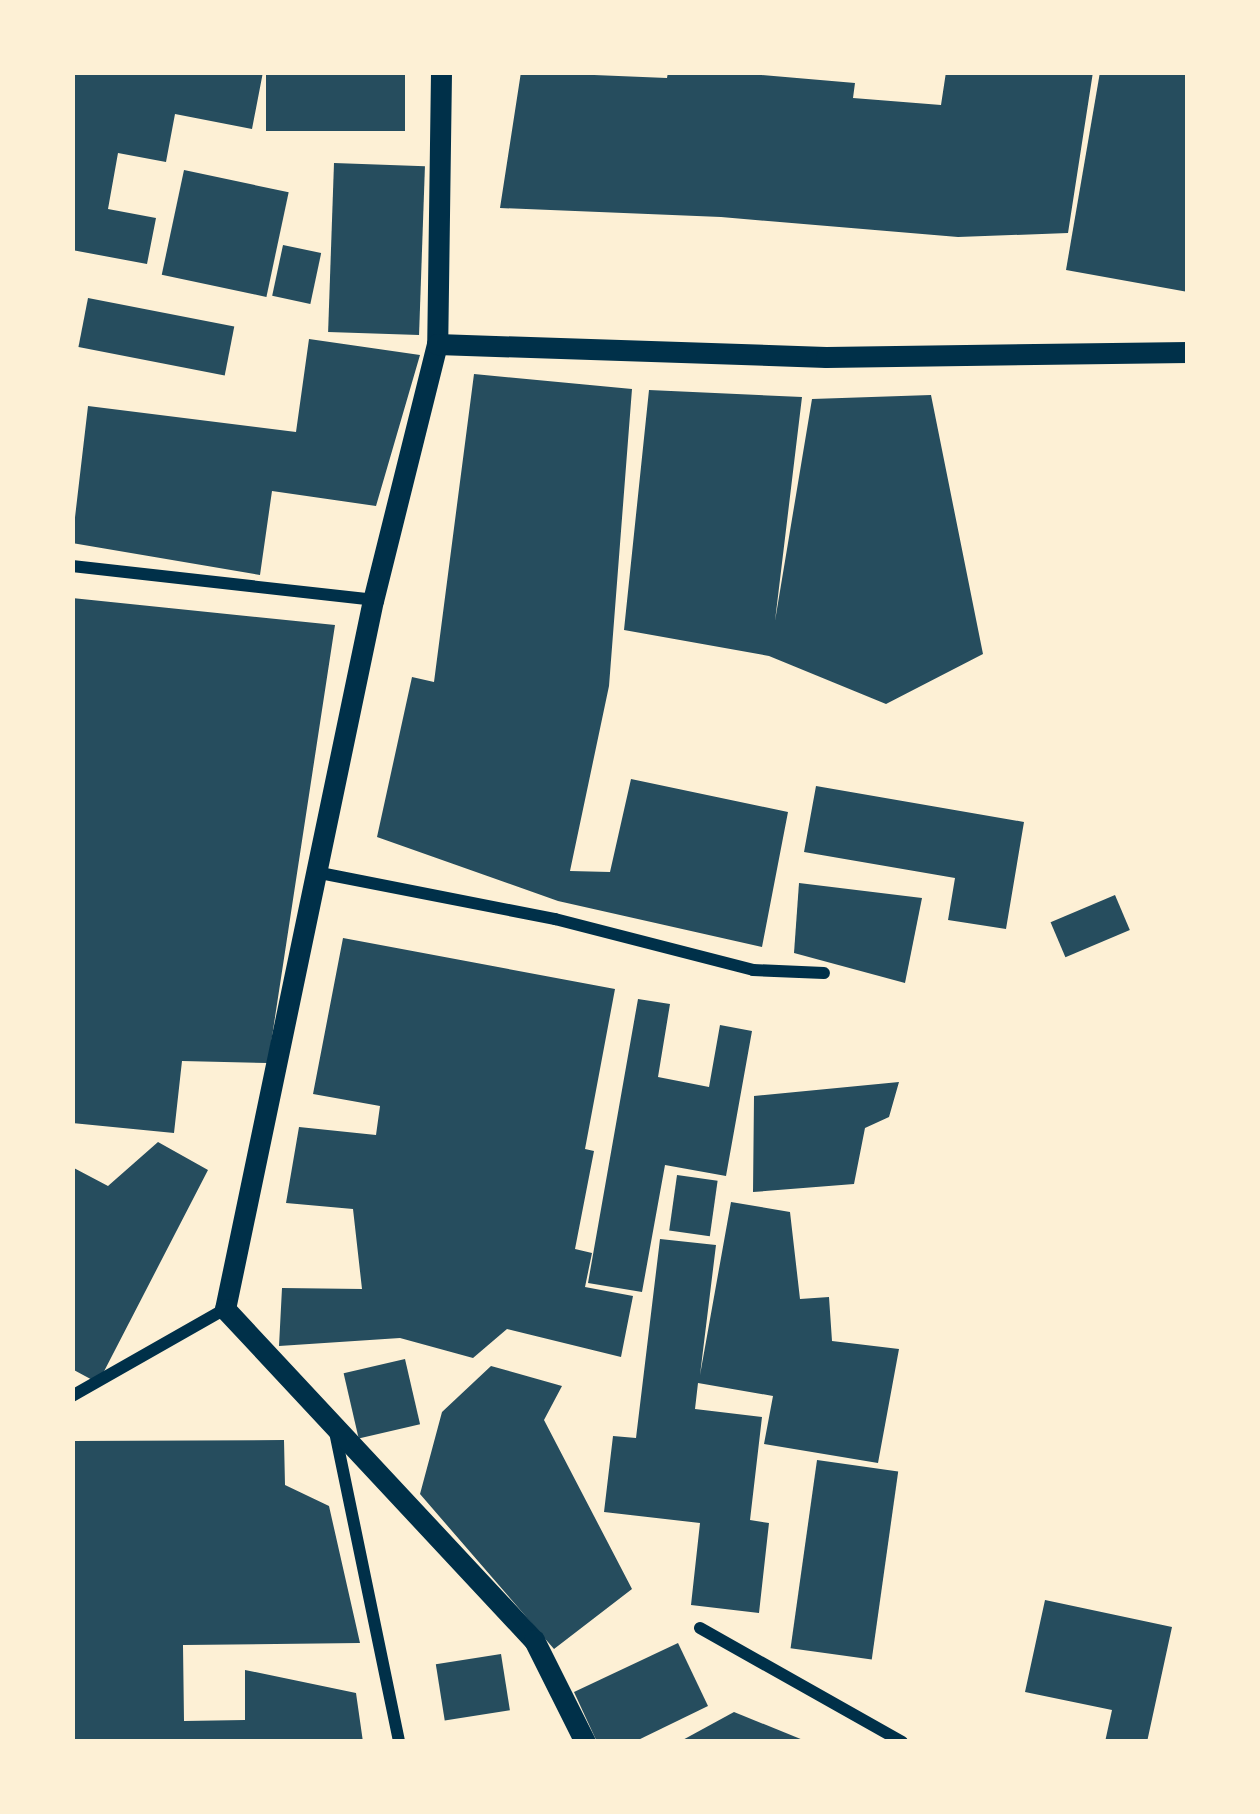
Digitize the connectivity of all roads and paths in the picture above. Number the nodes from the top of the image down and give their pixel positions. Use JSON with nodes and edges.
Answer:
{"nodes":[{"id":1,"x":441,"y":72,"type":"edge"},
{"id":2,"x":437,"y":344,"type":"junction"},
{"id":3,"x":1188,"y":352,"type":"edge"},
{"id":4,"x":72,"y":566,"type":"edge"},
{"id":5,"x":373,"y":600,"type":"junction"},
{"id":6,"x":314,"y":872,"type":"junction"},
{"id":7,"x":824,"y":973,"type":"dead end"},
{"id":8,"x":225,"y":1309,"type":"junction"},
{"id":9,"x":72,"y":1396,"type":"edge"},
{"id":10,"x":332,"y":1419,"type":"junction"},
{"id":11,"x":700,"y":1628,"type":"dead end"},
{"id":12,"x":399,"y":1742,"type":"edge"},
{"id":13,"x":585,"y":1742,"type":"edge"},
{"id":14,"x":902,"y":1742,"type":"edge"}],
"edges":[{"from":1,"to":2,"type":"street"},
{"from":2,"to":3,"type":"street"},
{"from":2,"to":5,"type":"street"},
{"from":4,"to":5,"type":"street"},
{"from":5,"to":6,"type":"street"},
{"from":6,"to":7,"type":"street"},
{"from":6,"to":8,"type":"street"},
{"from":8,"to":9,"type":"street"},
{"from":8,"to":10,"type":"street"},
{"from":10,"to":12,"type":"street"},
{"from":10,"to":13,"type":"street"},
{"from":11,"to":14,"type":"street"}]}
